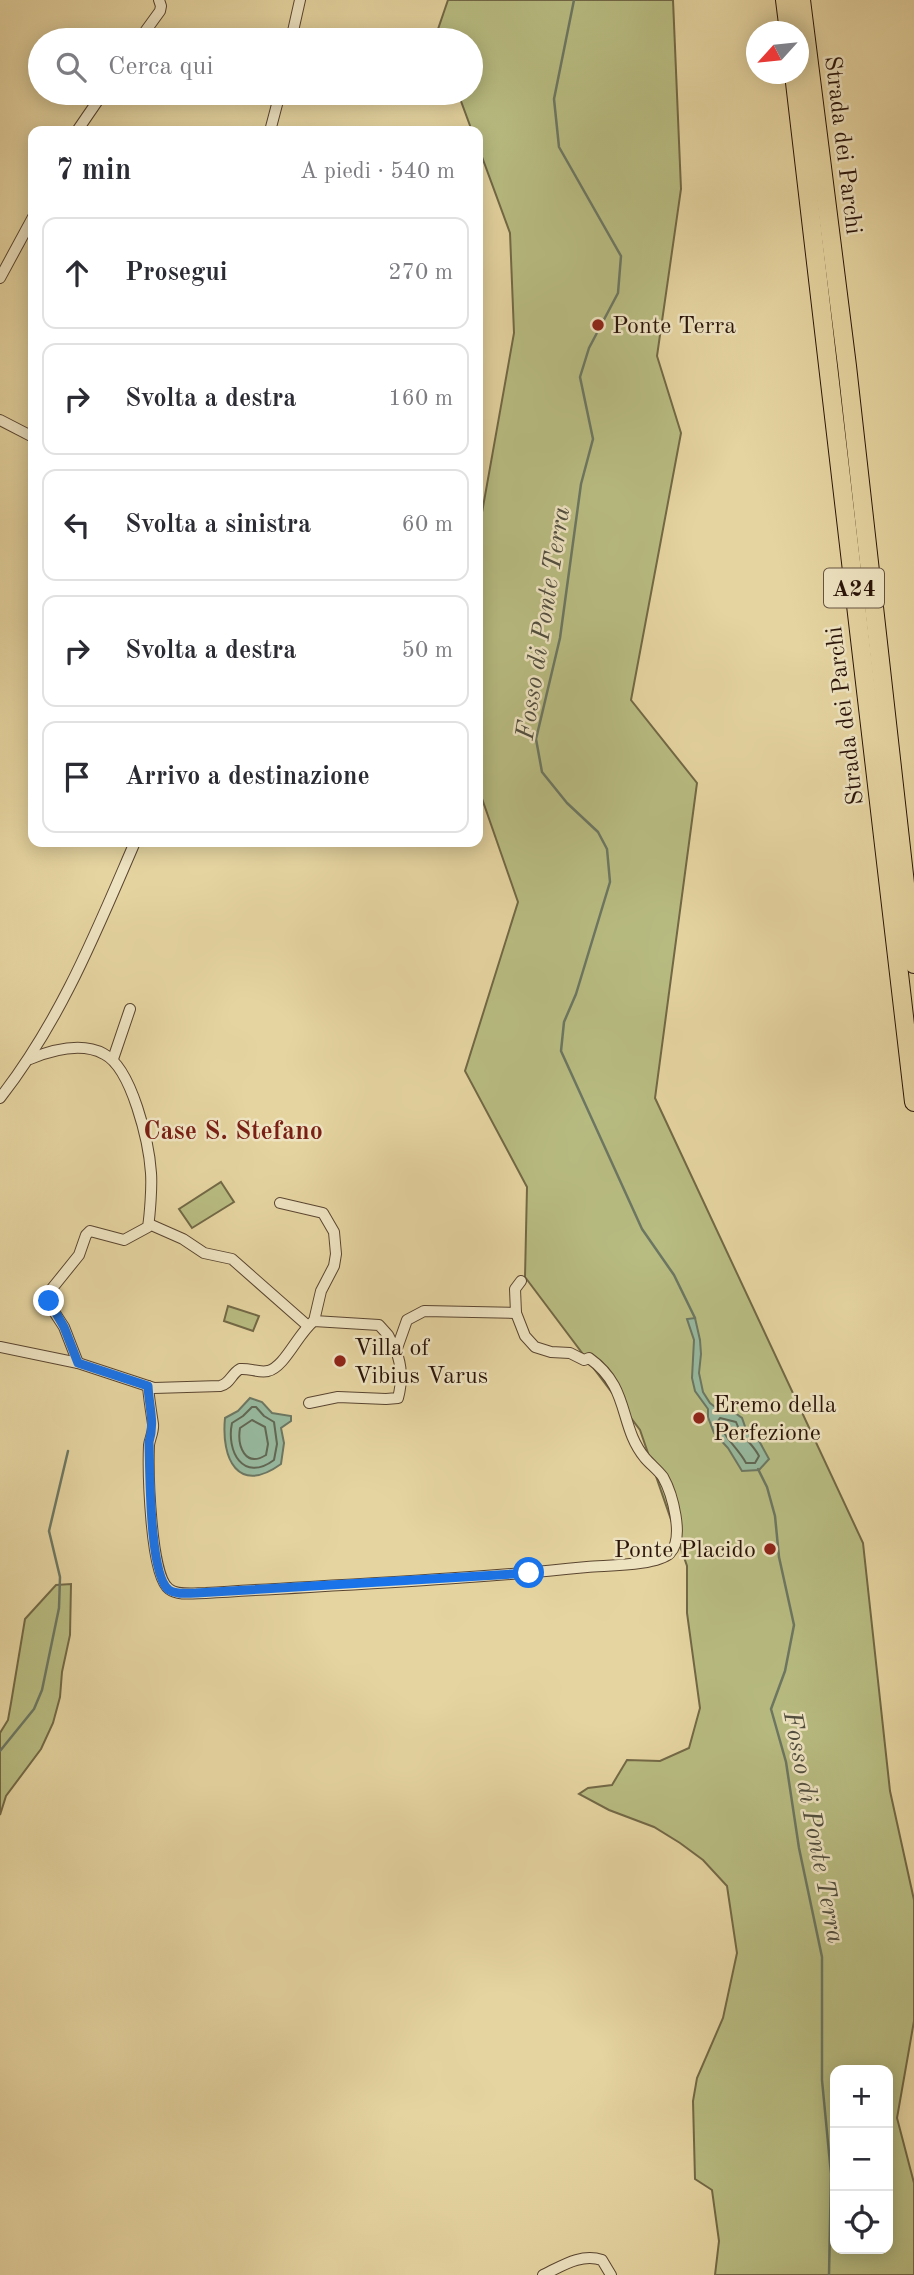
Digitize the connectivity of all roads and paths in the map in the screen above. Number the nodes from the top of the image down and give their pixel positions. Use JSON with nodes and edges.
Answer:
{"nodes":[{"id":1,"x":159,"y":0,"type":"edge"},
{"id":2,"x":300,"y":0,"type":"edge"},
{"id":3,"x":785,"y":0,"type":"edge"},
{"id":4,"x":801,"y":0,"type":"edge"},
{"id":5,"x":788,"y":21,"type":"edge"},
{"id":6,"x":147,"y":28,"type":"edge"},
{"id":7,"x":294,"y":28,"type":"edge"},
{"id":8,"x":795,"y":84,"type":"edge"},
{"id":9,"x":95,"y":105,"type":"edge"},
{"id":10,"x":277,"y":105,"type":"edge"},
{"id":11,"x":80,"y":126,"type":"edge"},
{"id":12,"x":271,"y":126,"type":"edge"},
{"id":13,"x":28,"y":226,"type":"edge"},
{"id":14,"x":0,"y":278,"type":"edge"},
{"id":15,"x":0,"y":419,"type":"edge"},
{"id":16,"x":28,"y":434,"type":"edge"},
{"id":17,"x":133,"y":847,"type":"edge"},
{"id":18,"x":914,"y":964,"type":"edge"},
{"id":19,"x":130,"y":1009,"type":"dead end"},
{"id":20,"x":30,"y":1059,"type":"junction"},
{"id":21,"x":113,"y":1059,"type":"junction"},
{"id":22,"x":0,"y":1098,"type":"edge"},
{"id":23,"x":914,"y":1102,"type":"edge"},
{"id":24,"x":280,"y":1203,"type":"dead end"},
{"id":25,"x":149,"y":1224,"type":"junction"},
{"id":26,"x":521,"y":1281,"type":"dead end"},
{"id":27,"x":516,"y":1313,"type":"junction"},
{"id":28,"x":311,"y":1323,"type":"junction"},
{"id":29,"x":0,"y":1347,"type":"edge"},
{"id":30,"x":396,"y":1351,"type":"junction"},
{"id":31,"x":78,"y":1363,"type":"junction"},
{"id":32,"x":148,"y":1386,"type":"junction"},
{"id":33,"x":309,"y":1403,"type":"dead end"},
{"id":34,"x":543,"y":2275,"type":"edge"},
{"id":35,"x":611,"y":2275,"type":"edge"}],
"edges":[{"from":1,"to":6,"type":"street"},
{"from":2,"to":7,"type":"street"},
{"from":3,"to":5,"type":"highway"},
{"from":4,"to":18,"type":"highway","name":"Strada dei Parchi","number":"A24"},
{"from":8,"to":23,"type":"highway","name":"Strada dei Parchi","number":"A24"},
{"from":9,"to":11,"type":"street"},
{"from":10,"to":12,"type":"street"},
{"from":13,"to":14,"type":"street"},
{"from":15,"to":16,"type":"street"},
{"from":17,"to":20,"type":"street"},
{"from":19,"to":21,"type":"street"},
{"from":20,"to":21,"type":"street"},
{"from":20,"to":22,"type":"street"},
{"from":21,"to":25,"type":"street"},
{"from":24,"to":28,"type":"street"},
{"from":25,"to":28,"type":"street"},
{"from":25,"to":31,"type":"street"},
{"from":26,"to":27,"type":"street"},
{"from":27,"to":30,"type":"street"},
{"from":27,"to":32,"type":"street"},
{"from":28,"to":30,"type":"street"},
{"from":28,"to":32,"type":"street"},
{"from":29,"to":31,"type":"street"},
{"from":30,"to":33,"type":"street"},
{"from":31,"to":32,"type":"street"},
{"from":34,"to":35,"type":"street"}]}
